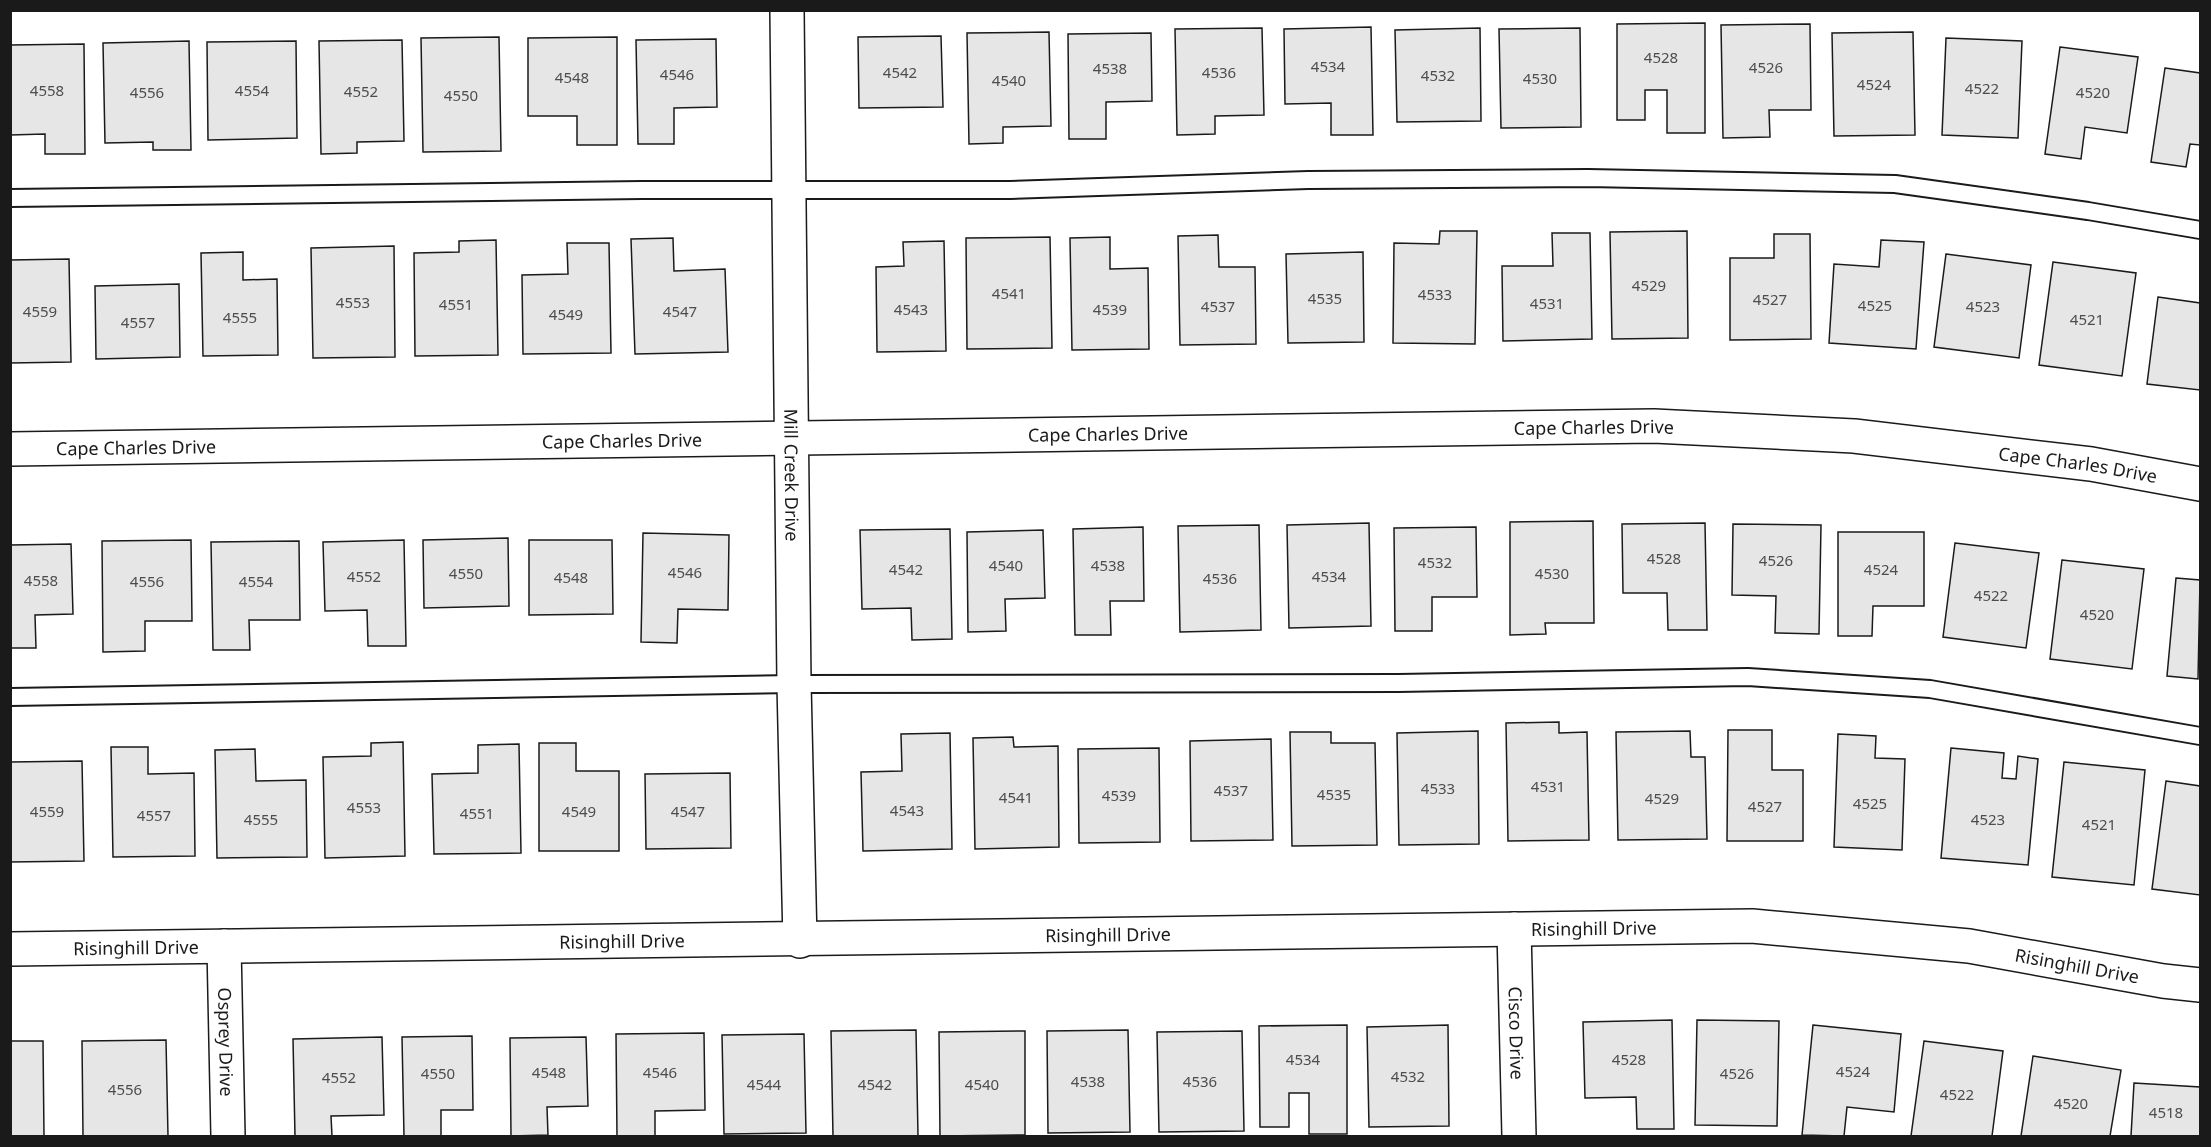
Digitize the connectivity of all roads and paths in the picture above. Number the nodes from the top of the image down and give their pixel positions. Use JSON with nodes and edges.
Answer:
{"nodes":[{"id":1,"x":787,"y":10,"type":"edge"},
{"id":2,"x":789,"y":189,"type":"junction"},
{"id":3,"x":10,"y":198,"type":"edge"},
{"id":4,"x":2200,"y":230,"type":"edge"},
{"id":5,"x":791,"y":437,"type":"junction"},
{"id":6,"x":10,"y":449,"type":"edge"},
{"id":7,"x":2200,"y":484,"type":"edge"},
{"id":8,"x":794,"y":684,"type":"junction"},
{"id":9,"x":10,"y":697,"type":"edge"},
{"id":10,"x":2200,"y":736,"type":"edge"},
{"id":11,"x":1514,"y":929,"type":"junction"},
{"id":12,"x":800,"y":940,"type":"junction"},
{"id":13,"x":224,"y":946,"type":"junction"},
{"id":14,"x":10,"y":949,"type":"edge"},
{"id":15,"x":2200,"y":985,"type":"edge"},
{"id":16,"x":228,"y":1137,"type":"edge"},
{"id":17,"x":1519,"y":1137,"type":"edge"}],
"edges":[{"from":1,"to":2,"type":"street","name":"Mill Creek Drive"},
{"from":2,"to":3,"type":"lane"},
{"from":2,"to":4,"type":"lane"},
{"from":2,"to":5,"type":"street","name":"Mill Creek Drive"},
{"from":5,"to":6,"type":"street","name":"Cape Charles Drive"},
{"from":5,"to":7,"type":"street","name":"Cape Charles Drive"},
{"from":5,"to":8,"type":"street","name":"Mill Creek Drive"},
{"from":8,"to":9,"type":"lane"},
{"from":8,"to":10,"type":"lane"},
{"from":8,"to":12,"type":"street","name":"Mill Creek Drive"},
{"from":11,"to":12,"type":"street","name":"Risinghill Drive"},
{"from":11,"to":15,"type":"street","name":"Risinghill Drive"},
{"from":11,"to":17,"type":"street","name":"Cisco Drive"},
{"from":12,"to":13,"type":"street","name":"Risinghill Drive"},
{"from":13,"to":14,"type":"street","name":"Risinghill Drive"},
{"from":13,"to":16,"type":"street","name":"Osprey Drive"}]}
